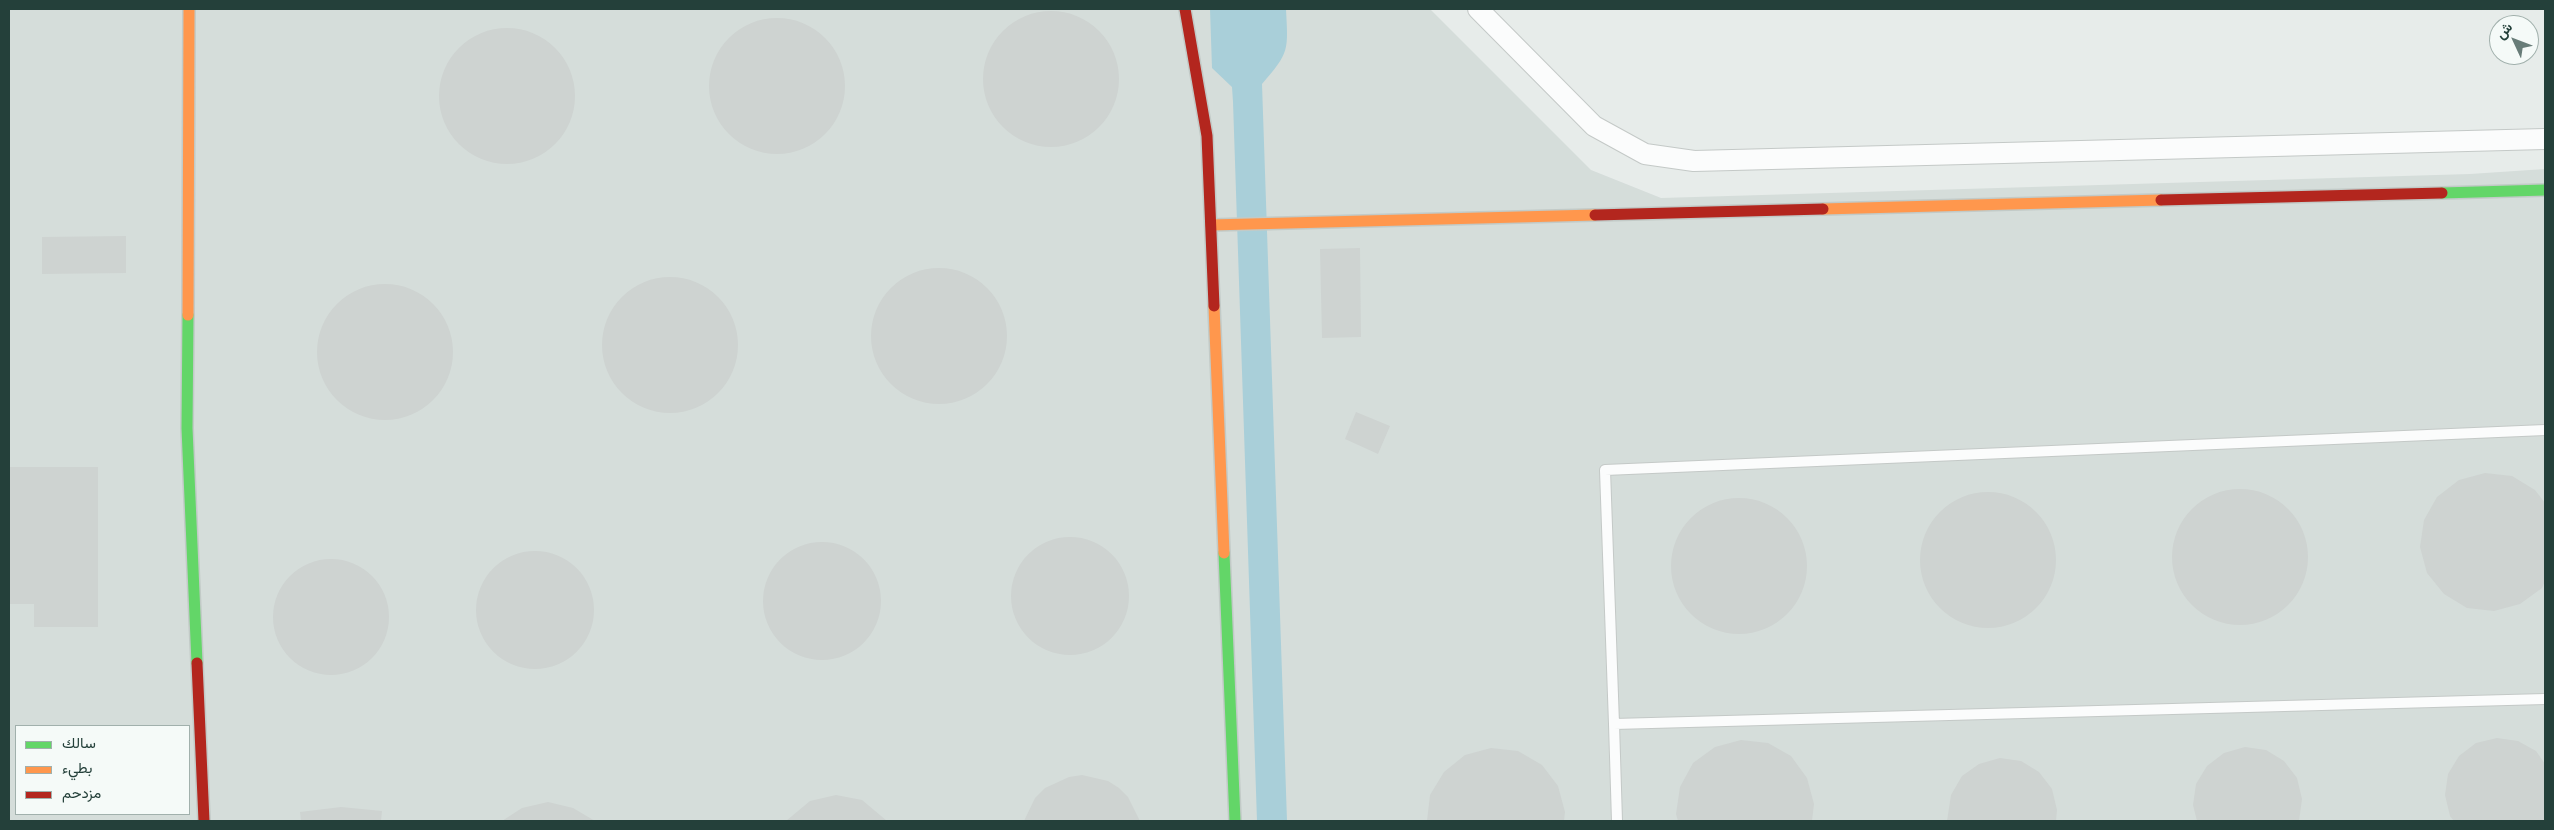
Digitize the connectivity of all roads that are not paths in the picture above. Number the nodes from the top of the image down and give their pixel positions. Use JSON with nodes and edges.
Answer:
{"nodes":[{"id":1,"x":189,"y":9,"type":"edge"},
{"id":2,"x":1185,"y":9,"type":"edge"},
{"id":3,"x":1478,"y":9,"type":"edge"},
{"id":4,"x":2545,"y":139,"type":"edge"},
{"id":5,"x":2545,"y":190,"type":"edge"},
{"id":6,"x":1211,"y":226,"type":"junction"},
{"id":7,"x":2545,"y":430,"type":"edge"},
{"id":8,"x":2545,"y":699,"type":"edge"},
{"id":9,"x":1614,"y":724,"type":"junction"},
{"id":10,"x":204,"y":821,"type":"edge"},
{"id":11,"x":1235,"y":821,"type":"edge"},
{"id":12,"x":1617,"y":821,"type":"edge"}],
"edges":[{"from":1,"to":10,"type":"street"},
{"from":2,"to":6,"type":"street"},
{"from":3,"to":4,"type":"street"},
{"from":5,"to":6,"type":"street"},
{"from":6,"to":11,"type":"street"},
{"from":7,"to":9,"type":"lane"},
{"from":8,"to":9,"type":"lane"},
{"from":9,"to":12,"type":"lane"}]}
